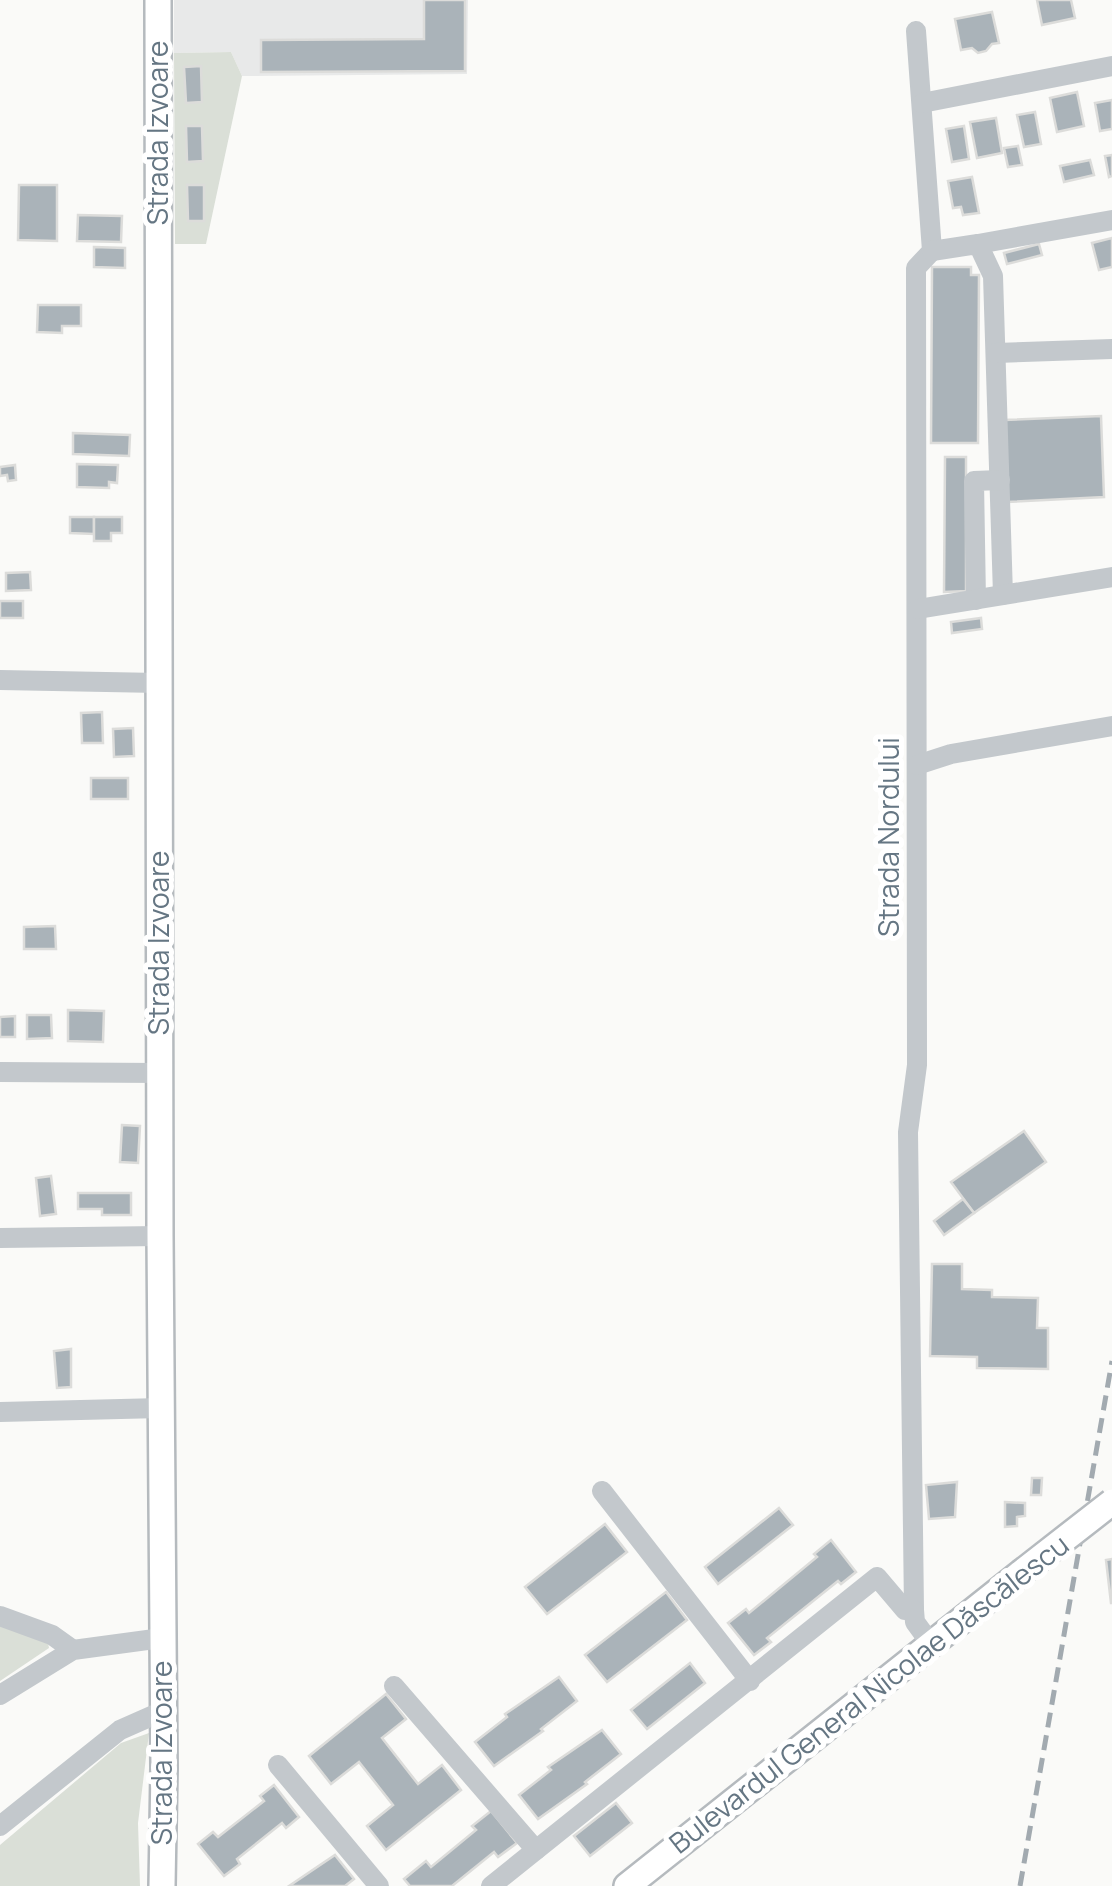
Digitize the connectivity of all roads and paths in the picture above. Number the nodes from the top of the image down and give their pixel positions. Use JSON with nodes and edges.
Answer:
{"nodes":[{"id":1,"x":158,"y":0,"type":"edge"},
{"id":2,"x":916,"y":32,"type":"dead end"},
{"id":3,"x":1112,"y":66,"type":"edge"},
{"id":4,"x":922,"y":103,"type":"junction"},
{"id":5,"x":1112,"y":220,"type":"edge"},
{"id":6,"x":978,"y":244,"type":"junction"},
{"id":7,"x":932,"y":251,"type":"junction"},
{"id":8,"x":1112,"y":350,"type":"edge"},
{"id":9,"x":996,"y":353,"type":"junction"},
{"id":10,"x":1000,"y":480,"type":"junction"},
{"id":11,"x":1112,"y":577,"type":"edge"},
{"id":12,"x":1003,"y":595,"type":"junction"},
{"id":13,"x":976,"y":600,"type":"junction"},
{"id":14,"x":918,"y":610,"type":"junction"},
{"id":15,"x":0,"y":680,"type":"edge"},
{"id":16,"x":159,"y":682,"type":"junction"},
{"id":17,"x":1112,"y":726,"type":"edge"},
{"id":18,"x":917,"y":764,"type":"junction"},
{"id":19,"x":0,"y":1072,"type":"edge"},
{"id":20,"x":159,"y":1073,"type":"junction"},
{"id":21,"x":160,"y":1236,"type":"junction"},
{"id":22,"x":0,"y":1238,"type":"edge"},
{"id":23,"x":161,"y":1408,"type":"junction"},
{"id":24,"x":0,"y":1412,"type":"edge"},
{"id":25,"x":602,"y":1491,"type":"dead end"},
{"id":26,"x":1112,"y":1502,"type":"edge"},
{"id":27,"x":914,"y":1610,"type":"junction"},
{"id":28,"x":0,"y":1616,"type":"edge"},
{"id":29,"x":162,"y":1638,"type":"junction"},
{"id":30,"x":931,"y":1644,"type":"junction"},
{"id":31,"x":73,"y":1650,"type":"junction"},
{"id":32,"x":750,"y":1681,"type":"junction"},
{"id":33,"x":394,"y":1686,"type":"dead end"},
{"id":34,"x":0,"y":1695,"type":"edge"},
{"id":35,"x":163,"y":1711,"type":"junction"},
{"id":36,"x":278,"y":1765,"type":"dead end"},
{"id":37,"x":0,"y":1826,"type":"edge"},
{"id":38,"x":536,"y":1850,"type":"junction"},
{"id":39,"x":162,"y":1886,"type":"edge"},
{"id":40,"x":379,"y":1886,"type":"edge"},
{"id":41,"x":491,"y":1886,"type":"edge"},
{"id":42,"x":626,"y":1886,"type":"edge"}],
"edges":[{"from":1,"to":16,"type":"main road","name":"Strada Izvoare"},
{"from":2,"to":4,"type":"street","name":"Strada Nordului"},
{"from":3,"to":4,"type":"street"},
{"from":4,"to":7,"type":"street","name":"Strada Nordului"},
{"from":5,"to":6,"type":"street"},
{"from":6,"to":7,"type":"street"},
{"from":6,"to":9,"type":"street"},
{"from":7,"to":14,"type":"street","name":"Strada Nordului"},
{"from":8,"to":9,"type":"street"},
{"from":9,"to":10,"type":"street"},
{"from":10,"to":12,"type":"street"},
{"from":10,"to":13,"type":"street"},
{"from":11,"to":12,"type":"street"},
{"from":12,"to":13,"type":"street"},
{"from":13,"to":14,"type":"street"},
{"from":14,"to":18,"type":"street","name":"Strada Nordului"},
{"from":15,"to":16,"type":"street"},
{"from":16,"to":20,"type":"main road","name":"Strada Izvoare"},
{"from":17,"to":18,"type":"street"},
{"from":18,"to":27,"type":"street","name":"Strada Nordului"},
{"from":19,"to":20,"type":"street"},
{"from":20,"to":21,"type":"main road","name":"Strada Izvoare"},
{"from":21,"to":22,"type":"street"},
{"from":21,"to":23,"type":"main road","name":"Strada Izvoare"},
{"from":23,"to":24,"type":"street"},
{"from":23,"to":29,"type":"main road","name":"Strada Izvoare"},
{"from":25,"to":32,"type":"street"},
{"from":26,"to":30,"type":"main road","name":"Bulevardul General Nicolae Dăscălescu","bridge":true},
{"from":27,"to":30,"type":"street","name":"Strada Nordului"},
{"from":27,"to":32,"type":"street"},
{"from":28,"to":31,"type":"street"},
{"from":29,"to":31,"type":"street"},
{"from":29,"to":35,"type":"main road","name":"Strada Izvoare"},
{"from":30,"to":42,"type":"main road","name":"Bulevardul General Nicolae Dăscălescu"},
{"from":31,"to":34,"type":"street"},
{"from":32,"to":38,"type":"street"},
{"from":33,"to":38,"type":"street"},
{"from":35,"to":37,"type":"street"},
{"from":35,"to":39,"type":"main road","name":"Strada Izvoare"},
{"from":36,"to":40,"type":"street"},
{"from":38,"to":41,"type":"street"}]}
